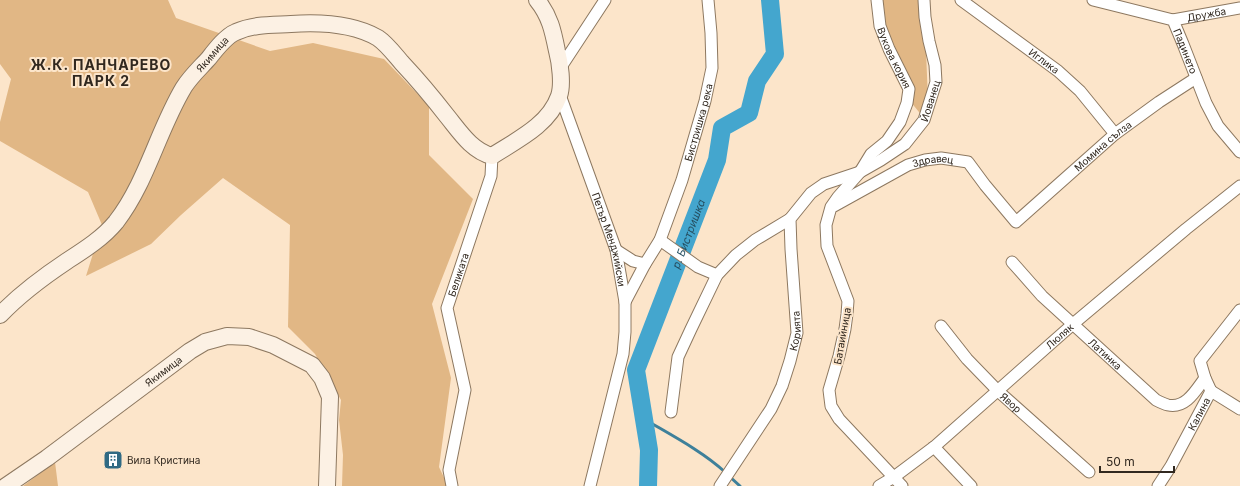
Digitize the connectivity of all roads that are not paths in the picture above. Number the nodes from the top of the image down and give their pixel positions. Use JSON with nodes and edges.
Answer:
{"nodes":[{"id":1,"x":537,"y":0,"type":"edge"},
{"id":2,"x":605,"y":0,"type":"edge"},
{"id":3,"x":708,"y":0,"type":"edge"},
{"id":4,"x":877,"y":0,"type":"edge"},
{"id":5,"x":924,"y":0,"type":"edge"},
{"id":6,"x":961,"y":0,"type":"edge"},
{"id":7,"x":1092,"y":0,"type":"edge"},
{"id":8,"x":1240,"y":8,"type":"edge"},
{"id":9,"x":1173,"y":20,"type":"junction"},
{"id":10,"x":561,"y":67,"type":"junction"},
{"id":11,"x":1196,"y":78,"type":"junction"},
{"id":12,"x":560,"y":95,"type":"junction"},
{"id":13,"x":1115,"y":134,"type":"junction"},
{"id":14,"x":1240,"y":152,"type":"edge"},
{"id":15,"x":492,"y":156,"type":"junction"},
{"id":16,"x":860,"y":172,"type":"junction"},
{"id":17,"x":1240,"y":186,"type":"edge"},
{"id":18,"x":831,"y":207,"type":"junction"},
{"id":19,"x":790,"y":219,"type":"junction"},
{"id":20,"x":1016,"y":222,"type":"joint"},
{"id":21,"x":660,"y":240,"type":"junction"},
{"id":22,"x":616,"y":250,"type":"junction"},
{"id":23,"x":1012,"y":262,"type":"dead end"},
{"id":24,"x":645,"y":264,"type":"junction"},
{"id":25,"x":717,"y":274,"type":"junction"},
{"id":26,"x":625,"y":302,"type":"junction"},
{"id":27,"x":1240,"y":310,"type":"edge"},
{"id":28,"x":0,"y":315,"type":"edge"},
{"id":29,"x":1073,"y":324,"type":"junction"},
{"id":30,"x":941,"y":326,"type":"dead end"},
{"id":31,"x":1205,"y":378,"type":"junction"},
{"id":32,"x":998,"y":391,"type":"junction"},
{"id":33,"x":1211,"y":392,"type":"junction"},
{"id":34,"x":1240,"y":409,"type":"edge"},
{"id":35,"x":671,"y":412,"type":"dead end"},
{"id":36,"x":934,"y":447,"type":"junction"},
{"id":37,"x":1089,"y":472,"type":"dead end"},
{"id":38,"x":894,"y":477,"type":"junction"},
{"id":39,"x":6,"y":486,"type":"edge"},
{"id":40,"x":327,"y":486,"type":"edge"},
{"id":41,"x":452,"y":486,"type":"edge"},
{"id":42,"x":590,"y":486,"type":"edge"},
{"id":43,"x":720,"y":486,"type":"edge"},
{"id":44,"x":879,"y":486,"type":"edge"},
{"id":45,"x":902,"y":486,"type":"edge"},
{"id":46,"x":971,"y":486,"type":"edge"},
{"id":47,"x":1158,"y":486,"type":"edge"}],
"edges":[{"from":1,"to":10,"type":"street","name":"Петър Менджийски"},
{"from":2,"to":10,"type":"street"},
{"from":3,"to":21,"type":"street","name":"Бистришка река"},
{"from":4,"to":16,"type":"street","name":"Вукова кория"},
{"from":5,"to":16,"type":"street","name":"Йованец"},
{"from":6,"to":13,"type":"street","name":"Иглика"},
{"from":7,"to":9,"type":"street","name":"Падинето"},
{"from":8,"to":9,"type":"street","name":"Дружба"},
{"from":9,"to":11,"type":"street","name":"Падинето"},
{"from":10,"to":12,"type":"street","name":"Петър Менджийски"},
{"from":11,"to":13,"type":"street","name":"Момина сълза"},
{"from":11,"to":14,"type":"street","name":"Падинето"},
{"from":12,"to":15,"type":"street"},
{"from":12,"to":22,"type":"street","name":"Петър Менджийски"},
{"from":13,"to":20,"type":"street","name":"Момина сълза"},
{"from":15,"to":28,"type":"street","name":"Якимица"},
{"from":15,"to":41,"type":"street","name":"Беликата"},
{"from":16,"to":18,"type":"street","name":"Батаийница"},
{"from":16,"to":19,"type":"street"},
{"from":17,"to":29,"type":"street","name":"Люляк"},
{"from":18,"to":20,"type":"street","name":"Здравец"},
{"from":18,"to":38,"type":"street","name":"Батаийница"},
{"from":19,"to":25,"type":"street"},
{"from":19,"to":43,"type":"street","name":"Корията"},
{"from":21,"to":24,"type":"street","name":"Бистришка река"},
{"from":21,"to":25,"type":"street"},
{"from":22,"to":24,"type":"street"},
{"from":22,"to":26,"type":"street","name":"Петър Менджийски"},
{"from":23,"to":29,"type":"street","name":"Латинка"},
{"from":24,"to":26,"type":"street","name":"Бистришка река"},
{"from":25,"to":35,"type":"street"},
{"from":26,"to":42,"type":"street","name":"Петър Менджийски"},
{"from":27,"to":31,"type":"street","name":"Калина"},
{"from":29,"to":31,"type":"street","name":"Латинка"},
{"from":29,"to":32,"type":"street","name":"Люляк"},
{"from":30,"to":32,"type":"street","name":"Явор"},
{"from":31,"to":33,"type":"street","name":"Калина"},
{"from":32,"to":36,"type":"street","name":"Люляк"},
{"from":32,"to":37,"type":"street","name":"Явор"},
{"from":33,"to":34,"type":"street"},
{"from":33,"to":47,"type":"street","name":"Калина"},
{"from":36,"to":38,"type":"street","name":"Люляк"},
{"from":36,"to":46,"type":"street"},
{"from":38,"to":44,"type":"street","name":"Люляк"},
{"from":38,"to":45,"type":"street","name":"Батаийница"},
{"from":39,"to":40,"type":"street","name":"Якимица"}]}
